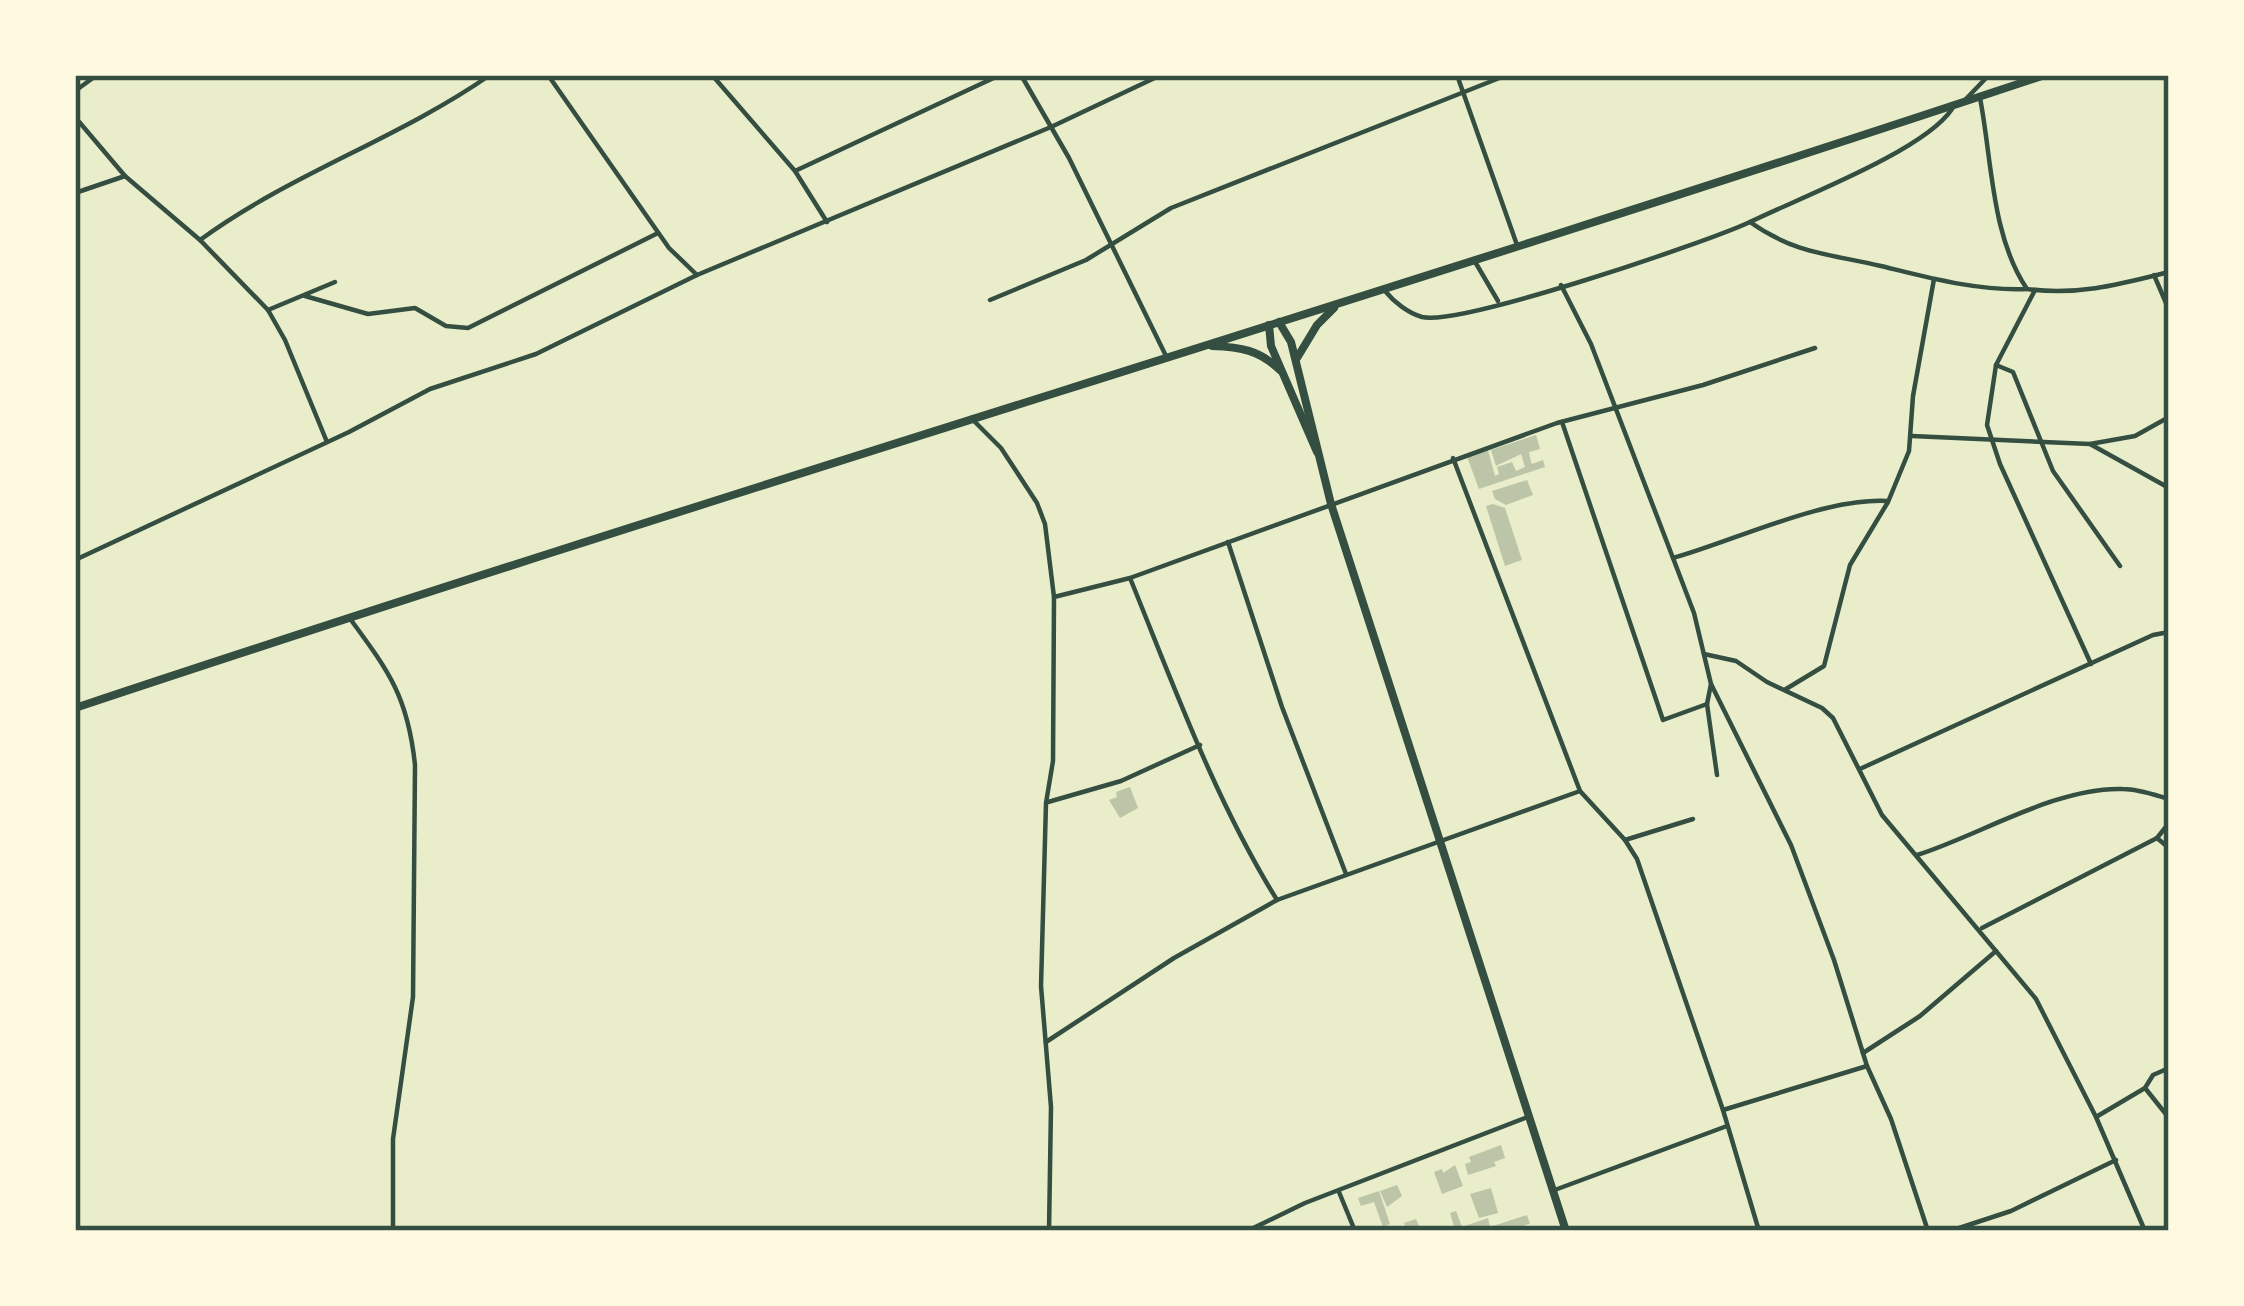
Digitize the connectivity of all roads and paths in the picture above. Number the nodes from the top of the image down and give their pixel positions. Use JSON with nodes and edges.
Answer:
{"nodes":[{"id":1,"x":97,"y":75,"type":"edge"},
{"id":2,"x":490,"y":75,"type":"edge"},
{"id":3,"x":548,"y":75,"type":"edge"},
{"id":4,"x":712,"y":75,"type":"edge"},
{"id":5,"x":1000,"y":75,"type":"edge"},
{"id":6,"x":1021,"y":75,"type":"edge"},
{"id":7,"x":1161,"y":75,"type":"edge"},
{"id":8,"x":1456,"y":75,"type":"edge"},
{"id":9,"x":1508,"y":75,"type":"edge"},
{"id":10,"x":1989,"y":75,"type":"edge"},
{"id":11,"x":2044,"y":75,"type":"edge"},
{"id":12,"x":75,"y":91,"type":"edge"},
{"id":13,"x":1464,"y":92,"type":"junction"},
{"id":14,"x":1979,"y":97,"type":"junction"},
{"id":15,"x":1960,"y":102,"type":"junction"},
{"id":16,"x":75,"y":117,"type":"edge"},
{"id":17,"x":1052,"y":127,"type":"junction"},
{"id":18,"x":795,"y":171,"type":"junction"},
{"id":19,"x":125,"y":176,"type":"junction"},
{"id":20,"x":75,"y":193,"type":"edge"},
{"id":21,"x":827,"y":222,"type":"junction"},
{"id":22,"x":1750,"y":222,"type":"junction"},
{"id":23,"x":658,"y":232,"type":"junction"},
{"id":24,"x":200,"y":239,"type":"junction"},
{"id":25,"x":1112,"y":246,"type":"junction"},
{"id":26,"x":1518,"y":246,"type":"junction"},
{"id":27,"x":1474,"y":260,"type":"junction"},
{"id":28,"x":2169,"y":272,"type":"edge"},
{"id":29,"x":698,"y":275,"type":"junction"},
{"id":30,"x":2154,"y":275,"type":"junction"},
{"id":31,"x":1934,"y":279,"type":"junction"},
{"id":32,"x":335,"y":282,"type":"dead end"},
{"id":33,"x":1561,"y":285,"type":"junction"},
{"id":34,"x":2031,"y":289,"type":"junction"},
{"id":35,"x":1385,"y":290,"type":"junction"},
{"id":36,"x":305,"y":296,"type":"junction"},
{"id":37,"x":990,"y":300,"type":"dead end"},
{"id":38,"x":1340,"y":304,"type":"junction"},
{"id":39,"x":1500,"y":304,"type":"junction"},
{"id":40,"x":268,"y":310,"type":"junction"},
{"id":41,"x":2169,"y":310,"type":"edge"},
{"id":42,"x":1274,"y":324,"type":"junction"},
{"id":43,"x":1207,"y":346,"type":"junction"},
{"id":44,"x":1814,"y":348,"type":"dead end"},
{"id":45,"x":1167,"y":358,"type":"junction"},
{"id":46,"x":1996,"y":365,"type":"junction"},
{"id":47,"x":1295,"y":366,"type":"junction"},
{"id":48,"x":1286,"y":375,"type":"junction"},
{"id":49,"x":1615,"y":408,"type":"junction"},
{"id":50,"x":2169,"y":417,"type":"edge"},
{"id":51,"x":971,"y":418,"type":"junction"},
{"id":52,"x":1562,"y":422,"type":"junction"},
{"id":53,"x":1912,"y":436,"type":"junction"},
{"id":54,"x":1992,"y":439,"type":"junction"},
{"id":55,"x":2039,"y":440,"type":"junction"},
{"id":56,"x":327,"y":442,"type":"junction"},
{"id":57,"x":2090,"y":444,"type":"junction"},
{"id":58,"x":1317,"y":452,"type":"junction"},
{"id":59,"x":1454,"y":458,"type":"junction"},
{"id":60,"x":2169,"y":488,"type":"edge"},
{"id":61,"x":1888,"y":502,"type":"junction"},
{"id":62,"x":1331,"y":504,"type":"junction"},
{"id":63,"x":1228,"y":542,"type":"junction"},
{"id":64,"x":1673,"y":558,"type":"junction"},
{"id":65,"x":75,"y":560,"type":"edge"},
{"id":66,"x":2120,"y":566,"type":"dead end"},
{"id":67,"x":1130,"y":578,"type":"junction"},
{"id":68,"x":1054,"y":597,"type":"junction"},
{"id":69,"x":349,"y":617,"type":"junction"},
{"id":70,"x":2169,"y":632,"type":"edge"},
{"id":71,"x":1704,"y":654,"type":"junction"},
{"id":72,"x":2091,"y":664,"type":"junction"},
{"id":73,"x":1712,"y":684,"type":"junction"},
{"id":74,"x":1786,"y":689,"type":"junction"},
{"id":75,"x":1707,"y":704,"type":"junction"},
{"id":76,"x":75,"y":708,"type":"edge"},
{"id":77,"x":1200,"y":745,"type":"junction"},
{"id":78,"x":1860,"y":769,"type":"junction"},
{"id":79,"x":1717,"y":775,"type":"dead end"},
{"id":80,"x":1580,"y":791,"type":"junction"},
{"id":81,"x":2169,"y":799,"type":"edge"},
{"id":82,"x":1046,"y":803,"type":"junction"},
{"id":83,"x":1693,"y":819,"type":"dead end"},
{"id":84,"x":2169,"y":823,"type":"edge"},
{"id":85,"x":2157,"y":838,"type":"junction"},
{"id":86,"x":1440,"y":839,"type":"junction"},
{"id":87,"x":1625,"y":840,"type":"junction"},
{"id":88,"x":2169,"y":848,"type":"edge"},
{"id":89,"x":1916,"y":856,"type":"junction"},
{"id":90,"x":1346,"y":874,"type":"junction"},
{"id":91,"x":1277,"y":900,"type":"junction"},
{"id":92,"x":1980,"y":929,"type":"junction"},
{"id":93,"x":1998,"y":950,"type":"junction"},
{"id":94,"x":1046,"y":1042,"type":"junction"},
{"id":95,"x":1863,"y":1053,"type":"junction"},
{"id":96,"x":1867,"y":1066,"type":"junction"},
{"id":97,"x":2169,"y":1068,"type":"edge"},
{"id":98,"x":2145,"y":1088,"type":"junction"},
{"id":99,"x":1723,"y":1110,"type":"junction"},
{"id":100,"x":1530,"y":1116,"type":"junction"},
{"id":101,"x":2096,"y":1117,"type":"junction"},
{"id":102,"x":2169,"y":1118,"type":"edge"},
{"id":103,"x":1727,"y":1126,"type":"junction"},
{"id":104,"x":2116,"y":1160,"type":"junction"},
{"id":105,"x":1552,"y":1191,"type":"junction"},
{"id":106,"x":1339,"y":1192,"type":"junction"},
{"id":107,"x":393,"y":1231,"type":"edge"},
{"id":108,"x":1049,"y":1231,"type":"edge"},
{"id":109,"x":1247,"y":1231,"type":"edge"},
{"id":110,"x":1354,"y":1231,"type":"edge"},
{"id":111,"x":1566,"y":1231,"type":"edge"},
{"id":112,"x":1759,"y":1231,"type":"edge"},
{"id":113,"x":1928,"y":1231,"type":"edge"},
{"id":114,"x":1950,"y":1231,"type":"edge"},
{"id":115,"x":2145,"y":1231,"type":"edge"}],
"edges":[{"from":1,"to":12,"type":"street"},
{"from":2,"to":24,"type":"street"},
{"from":3,"to":23,"type":"street"},
{"from":4,"to":18,"type":"street"},
{"from":5,"to":18,"type":"street"},
{"from":6,"to":17,"type":"street"},
{"from":7,"to":17,"type":"street"},
{"from":8,"to":13,"type":"street"},
{"from":9,"to":13,"type":"street"},
{"from":10,"to":15,"type":"street"},
{"from":11,"to":14,"type":"highway"},
{"from":13,"to":25,"type":"street"},
{"from":13,"to":26,"type":"street"},
{"from":14,"to":15,"type":"highway"},
{"from":14,"to":34,"type":"street"},
{"from":15,"to":22,"type":"street"},
{"from":15,"to":26,"type":"highway"},
{"from":16,"to":19,"type":"street"},
{"from":17,"to":21,"type":"street"},
{"from":17,"to":25,"type":"street"},
{"from":18,"to":21,"type":"street"},
{"from":19,"to":20,"type":"street"},
{"from":19,"to":24,"type":"street"},
{"from":21,"to":29,"type":"street"},
{"from":22,"to":31,"type":"street"},
{"from":22,"to":33,"type":"street"},
{"from":23,"to":29,"type":"street"},
{"from":23,"to":36,"type":"street"},
{"from":24,"to":40,"type":"street"},
{"from":25,"to":37,"type":"street"},
{"from":25,"to":45,"type":"street"},
{"from":26,"to":27,"type":"highway"},
{"from":27,"to":35,"type":"highway"},
{"from":27,"to":39,"type":"street"},
{"from":28,"to":30,"type":"street"},
{"from":29,"to":56,"type":"street"},
{"from":30,"to":34,"type":"street"},
{"from":30,"to":41,"type":"street"},
{"from":31,"to":34,"type":"street"},
{"from":31,"to":53,"type":"street"},
{"from":32,"to":36,"type":"street"},
{"from":33,"to":39,"type":"street"},
{"from":33,"to":49,"type":"street"},
{"from":34,"to":46,"type":"street"},
{"from":35,"to":38,"type":"highway"},
{"from":35,"to":39,"type":"street"},
{"from":36,"to":40,"type":"street"},
{"from":38,"to":42,"type":"highway"},
{"from":38,"to":47,"type":"highway"},
{"from":40,"to":56,"type":"street"},
{"from":42,"to":43,"type":"highway"},
{"from":42,"to":47,"type":"highway"},
{"from":42,"to":48,"type":"highway"},
{"from":43,"to":45,"type":"highway"},
{"from":43,"to":48,"type":"highway"},
{"from":44,"to":49,"type":"street"},
{"from":45,"to":51,"type":"highway"},
{"from":46,"to":54,"type":"street"},
{"from":46,"to":55,"type":"street"},
{"from":47,"to":58,"type":"highway"},
{"from":48,"to":58,"type":"highway"},
{"from":49,"to":52,"type":"street"},
{"from":49,"to":64,"type":"street"},
{"from":50,"to":57,"type":"street"},
{"from":51,"to":68,"type":"street"},
{"from":51,"to":69,"type":"highway"},
{"from":52,"to":59,"type":"street"},
{"from":52,"to":75,"type":"street"},
{"from":53,"to":54,"type":"street"},
{"from":53,"to":61,"type":"street"},
{"from":54,"to":55,"type":"street"},
{"from":54,"to":72,"type":"street"},
{"from":55,"to":57,"type":"street"},
{"from":55,"to":66,"type":"street"},
{"from":56,"to":65,"type":"street"},
{"from":57,"to":60,"type":"street"},
{"from":58,"to":62,"type":"highway"},
{"from":59,"to":62,"type":"street"},
{"from":59,"to":80,"type":"street"},
{"from":61,"to":64,"type":"street"},
{"from":61,"to":74,"type":"street"},
{"from":62,"to":63,"type":"street"},
{"from":62,"to":86,"type":"highway"},
{"from":63,"to":67,"type":"street"},
{"from":63,"to":90,"type":"street"},
{"from":64,"to":71,"type":"street"},
{"from":67,"to":68,"type":"street"},
{"from":67,"to":77,"type":"street"},
{"from":68,"to":82,"type":"street"},
{"from":69,"to":76,"type":"highway"},
{"from":69,"to":107,"type":"street"},
{"from":70,"to":72,"type":"street"},
{"from":71,"to":73,"type":"street"},
{"from":71,"to":74,"type":"street"},
{"from":72,"to":78,"type":"street"},
{"from":73,"to":75,"type":"street"},
{"from":73,"to":95,"type":"street"},
{"from":74,"to":78,"type":"street"},
{"from":75,"to":79,"type":"street"},
{"from":77,"to":82,"type":"street"},
{"from":77,"to":91,"type":"street"},
{"from":78,"to":89,"type":"street"},
{"from":80,"to":86,"type":"street"},
{"from":80,"to":87,"type":"street"},
{"from":81,"to":89,"type":"street"},
{"from":82,"to":94,"type":"street"},
{"from":83,"to":87,"type":"street"},
{"from":84,"to":85,"type":"street"},
{"from":85,"to":88,"type":"street"},
{"from":85,"to":92,"type":"street"},
{"from":86,"to":90,"type":"street"},
{"from":86,"to":100,"type":"highway"},
{"from":87,"to":99,"type":"street"},
{"from":89,"to":92,"type":"street"},
{"from":90,"to":91,"type":"street"},
{"from":91,"to":94,"type":"street"},
{"from":92,"to":93,"type":"street"},
{"from":93,"to":95,"type":"street"},
{"from":93,"to":101,"type":"street"},
{"from":94,"to":108,"type":"street"},
{"from":95,"to":96,"type":"street"},
{"from":96,"to":99,"type":"street"},
{"from":96,"to":113,"type":"street"},
{"from":97,"to":98,"type":"street"},
{"from":98,"to":101,"type":"street"},
{"from":98,"to":102,"type":"street"},
{"from":99,"to":103,"type":"street"},
{"from":100,"to":105,"type":"highway"},
{"from":100,"to":106,"type":"street"},
{"from":101,"to":104,"type":"street"},
{"from":103,"to":105,"type":"street"},
{"from":103,"to":112,"type":"street"},
{"from":104,"to":114,"type":"street"},
{"from":104,"to":115,"type":"street"},
{"from":105,"to":111,"type":"highway"},
{"from":106,"to":109,"type":"street"},
{"from":106,"to":110,"type":"street"}]}
